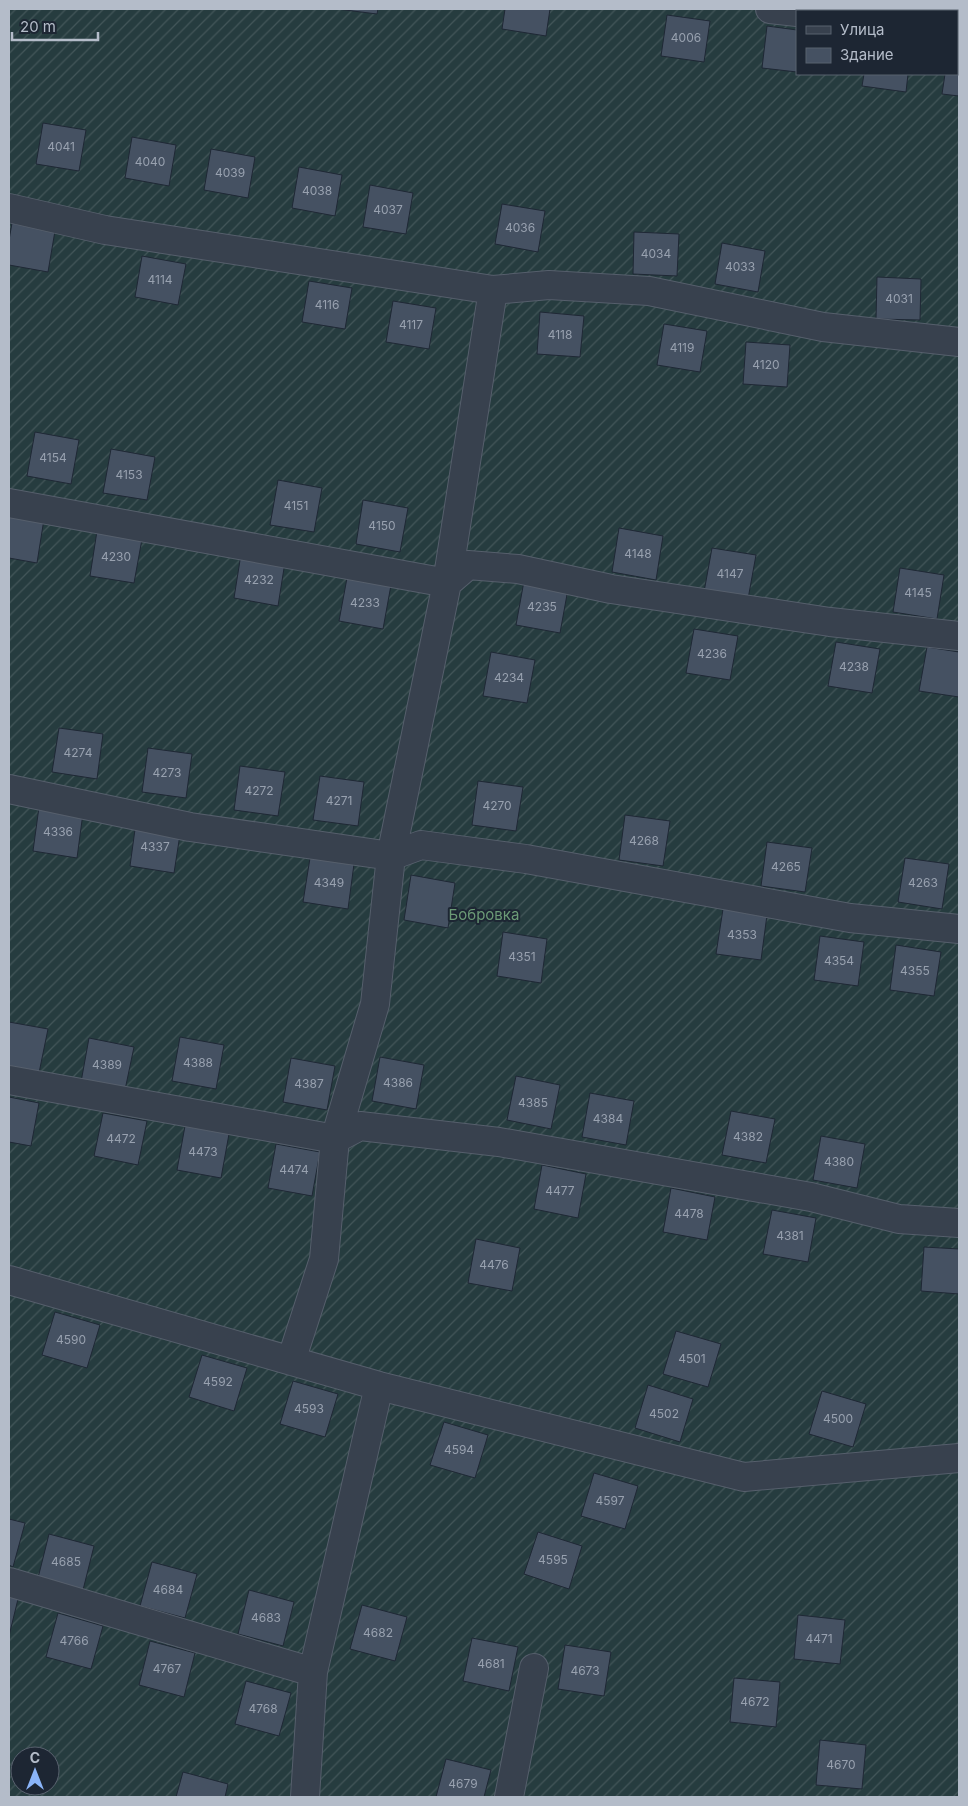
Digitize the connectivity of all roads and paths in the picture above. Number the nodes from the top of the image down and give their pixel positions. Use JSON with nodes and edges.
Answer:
{"nodes":[{"id":1,"x":770,"y":9,"type":"edge"},
{"id":2,"x":796,"y":12,"type":"edge"},
{"id":3,"x":9,"y":208,"type":"edge"},
{"id":4,"x":494,"y":290,"type":"junction"},
{"id":5,"x":959,"y":342,"type":"edge"},
{"id":6,"x":9,"y":503,"type":"edge"},
{"id":7,"x":447,"y":583,"type":"junction"},
{"id":8,"x":959,"y":636,"type":"edge"},
{"id":9,"x":9,"y":789,"type":"edge"},
{"id":10,"x":391,"y":856,"type":"junction"},
{"id":11,"x":959,"y":928,"type":"edge"},
{"id":12,"x":9,"y":1080,"type":"edge"},
{"id":13,"x":335,"y":1139,"type":"junction"},
{"id":14,"x":959,"y":1223,"type":"edge"},
{"id":15,"x":9,"y":1280,"type":"edge"},
{"id":16,"x":291,"y":1361,"type":"junction"},
{"id":17,"x":379,"y":1386,"type":"junction"},
{"id":18,"x":959,"y":1458,"type":"edge"},
{"id":19,"x":9,"y":1582,"type":"edge"},
{"id":20,"x":534,"y":1668,"type":"dead end"},
{"id":21,"x":313,"y":1672,"type":"junction"},
{"id":22,"x":305,"y":1797,"type":"edge"},
{"id":23,"x":509,"y":1797,"type":"edge"}],
"edges":[{"from":1,"to":2,"type":"street"},
{"from":3,"to":4,"type":"street"},
{"from":4,"to":5,"type":"street"},
{"from":4,"to":7,"type":"street"},
{"from":6,"to":7,"type":"street"},
{"from":7,"to":8,"type":"street"},
{"from":7,"to":10,"type":"street"},
{"from":9,"to":10,"type":"street"},
{"from":10,"to":11,"type":"street"},
{"from":10,"to":13,"type":"street"},
{"from":12,"to":13,"type":"street"},
{"from":13,"to":14,"type":"street"},
{"from":13,"to":16,"type":"street"},
{"from":15,"to":16,"type":"street"},
{"from":16,"to":17,"type":"street"},
{"from":17,"to":18,"type":"street"},
{"from":17,"to":21,"type":"street"},
{"from":19,"to":21,"type":"street"},
{"from":20,"to":23,"type":"street"},
{"from":21,"to":22,"type":"street"}]}
